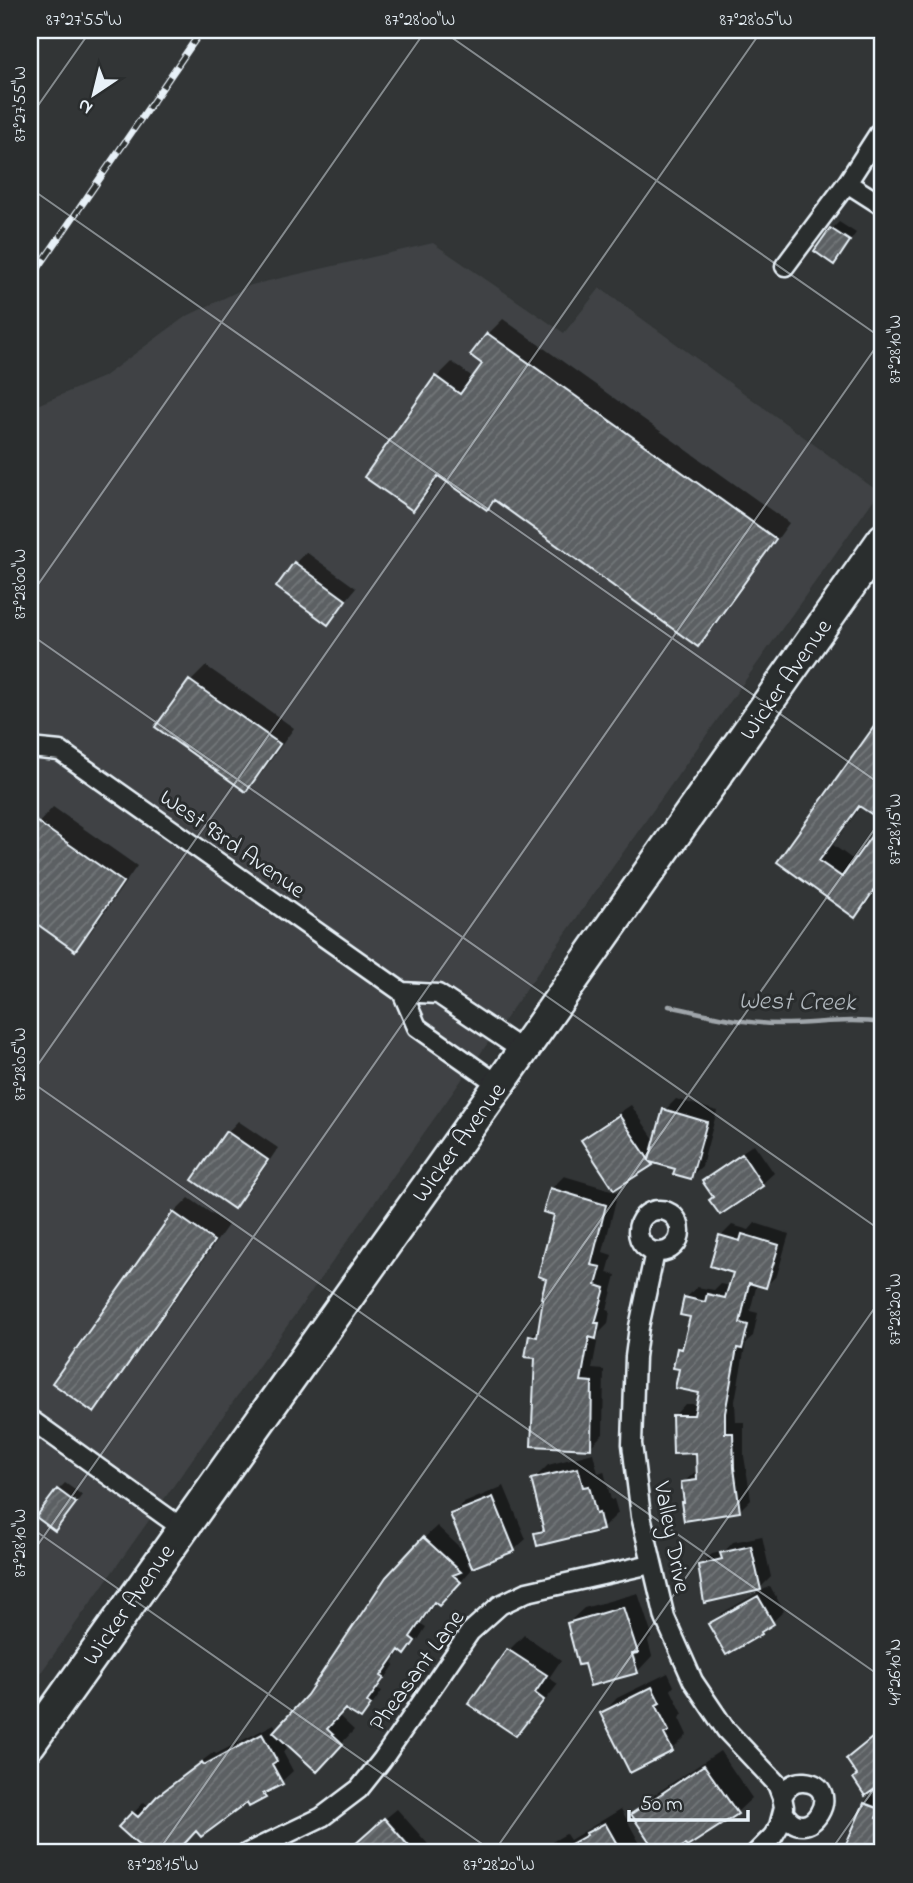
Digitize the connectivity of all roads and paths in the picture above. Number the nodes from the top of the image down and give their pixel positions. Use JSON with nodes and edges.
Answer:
{"nodes":[{"id":1,"x":883,"y":127,"type":"edge"},
{"id":2,"x":847,"y":183,"type":"junction"},
{"id":3,"x":883,"y":206,"type":"edge"},
{"id":4,"x":785,"y":266,"type":"dead end"},
{"id":5,"x":883,"y":539,"type":"edge"},
{"id":6,"x":30,"y":748,"type":"edge"},
{"id":7,"x":402,"y":992,"type":"junction"},
{"id":8,"x":523,"y":1051,"type":"junction"},
{"id":9,"x":499,"y":1085,"type":"junction"},
{"id":10,"x":655,"y":1252,"type":"dead end"},
{"id":11,"x":30,"y":1419,"type":"edge"},
{"id":12,"x":182,"y":1528,"type":"junction"},
{"id":13,"x":651,"y":1563,"type":"junction"},
{"id":14,"x":30,"y":1744,"type":"edge"},
{"id":15,"x":247,"y":1853,"type":"edge"},
{"id":16,"x":756,"y":1853,"type":"edge"}],
"edges":[{"from":1,"to":2,"type":"street"},
{"from":2,"to":3,"type":"street"},
{"from":2,"to":4,"type":"street"},
{"from":5,"to":8,"type":"highway","name":"Wicker Avenue"},
{"from":6,"to":7,"type":"street","name":"West 93rd Avenue"},
{"from":7,"to":8,"type":"street"},
{"from":7,"to":9,"type":"street"},
{"from":8,"to":9,"type":"highway","name":"Wicker Avenue"},
{"from":9,"to":12,"type":"highway","name":"Wicker Avenue"},
{"from":10,"to":13,"type":"street","name":"Valley Drive"},
{"from":11,"to":12,"type":"street"},
{"from":12,"to":14,"type":"highway","name":"Wicker Avenue"},
{"from":13,"to":15,"type":"street","name":"Pheasant Lane"},
{"from":13,"to":16,"type":"street","name":"Valley Drive"}]}
